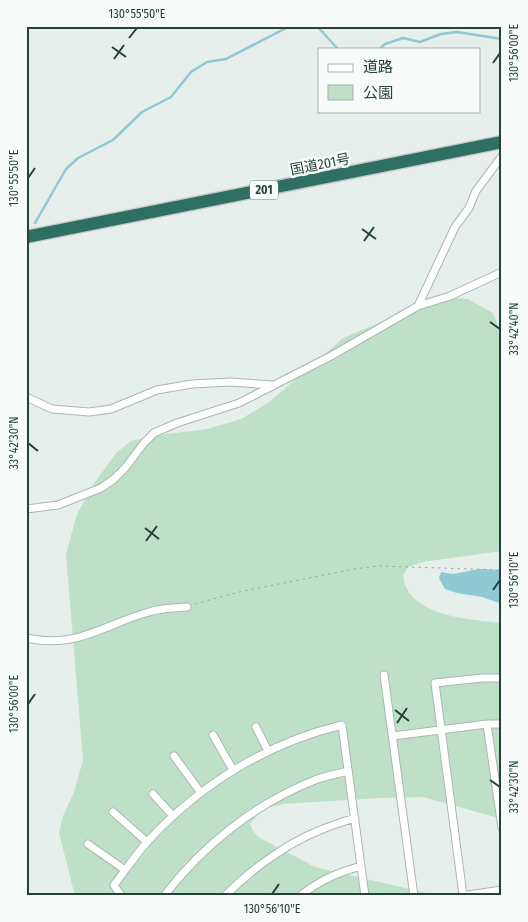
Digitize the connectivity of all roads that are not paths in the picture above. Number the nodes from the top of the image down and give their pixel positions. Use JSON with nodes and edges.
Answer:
{"nodes":[{"id":1,"x":502,"y":142,"type":"edge"},
{"id":2,"x":502,"y":156,"type":"edge"},
{"id":3,"x":26,"y":237,"type":"edge"},
{"id":4,"x":502,"y":272,"type":"edge"},
{"id":5,"x":418,"y":306,"type":"junction"},
{"id":6,"x":272,"y":385,"type":"junction"},
{"id":7,"x":26,"y":397,"type":"edge"},
{"id":8,"x":26,"y":509,"type":"edge"},
{"id":9,"x":187,"y":607,"type":"road end"},
{"id":10,"x":26,"y":638,"type":"edge"},
{"id":11,"x":384,"y":675,"type":"dead end"},
{"id":12,"x":502,"y":678,"type":"edge"},
{"id":13,"x":487,"y":724,"type":"junction"},
{"id":14,"x":502,"y":724,"type":"edge"},
{"id":15,"x":256,"y":727,"type":"dead end"},
{"id":16,"x":440,"y":730,"type":"junction"},
{"id":17,"x":213,"y":735,"type":"dead end"},
{"id":18,"x":393,"y":736,"type":"junction"},
{"id":19,"x":268,"y":751,"type":"junction"},
{"id":20,"x":174,"y":756,"type":"dead end"},
{"id":21,"x":233,"y":770,"type":"junction"},
{"id":22,"x":348,"y":771,"type":"junction"},
{"id":23,"x":201,"y":793,"type":"junction"},
{"id":24,"x":153,"y":794,"type":"dead end"},
{"id":25,"x":113,"y":812,"type":"dead end"},
{"id":26,"x":173,"y":816,"type":"junction"},
{"id":27,"x":355,"y":818,"type":"junction"},
{"id":28,"x":502,"y":828,"type":"edge"},
{"id":29,"x":147,"y":842,"type":"junction"},
{"id":30,"x":88,"y":844,"type":"dead end"},
{"id":31,"x":361,"y":866,"type":"junction"},
{"id":32,"x":125,"y":870,"type":"junction"},
{"id":33,"x":502,"y":890,"type":"edge"},
{"id":34,"x":121,"y":896,"type":"edge"},
{"id":35,"x":164,"y":896,"type":"edge"},
{"id":36,"x":225,"y":896,"type":"edge"},
{"id":37,"x":300,"y":896,"type":"edge"},
{"id":38,"x":365,"y":896,"type":"edge"},
{"id":39,"x":414,"y":896,"type":"edge"},
{"id":40,"x":462,"y":896,"type":"edge"}],
"edges":[{"from":1,"to":3,"type":"highway","name":"国道201号","number":"201"},
{"from":2,"to":5,"type":"street"},
{"from":4,"to":5,"type":"street"},
{"from":5,"to":6,"type":"street"},
{"from":6,"to":7,"type":"street"},
{"from":6,"to":8,"type":"street"},
{"from":9,"to":10,"type":"street"},
{"from":11,"to":18,"type":"street"},
{"from":12,"to":16,"type":"street"},
{"from":13,"to":14,"type":"street"},
{"from":13,"to":16,"type":"street"},
{"from":13,"to":28,"type":"street"},
{"from":15,"to":19,"type":"street"},
{"from":16,"to":18,"type":"street"},
{"from":16,"to":40,"type":"street"},
{"from":17,"to":21,"type":"street"},
{"from":18,"to":39,"type":"street"},
{"from":19,"to":21,"type":"street"},
{"from":19,"to":22,"type":"street"},
{"from":20,"to":23,"type":"street"},
{"from":21,"to":23,"type":"street"},
{"from":22,"to":27,"type":"street"},
{"from":22,"to":35,"type":"street"},
{"from":23,"to":26,"type":"street"},
{"from":24,"to":26,"type":"street"},
{"from":25,"to":29,"type":"street"},
{"from":26,"to":29,"type":"street"},
{"from":27,"to":31,"type":"street"},
{"from":27,"to":36,"type":"street"},
{"from":29,"to":32,"type":"street"},
{"from":30,"to":32,"type":"street"},
{"from":31,"to":37,"type":"street"},
{"from":31,"to":38,"type":"street"},
{"from":32,"to":34,"type":"street"},
{"from":33,"to":40,"type":"street"}]}
